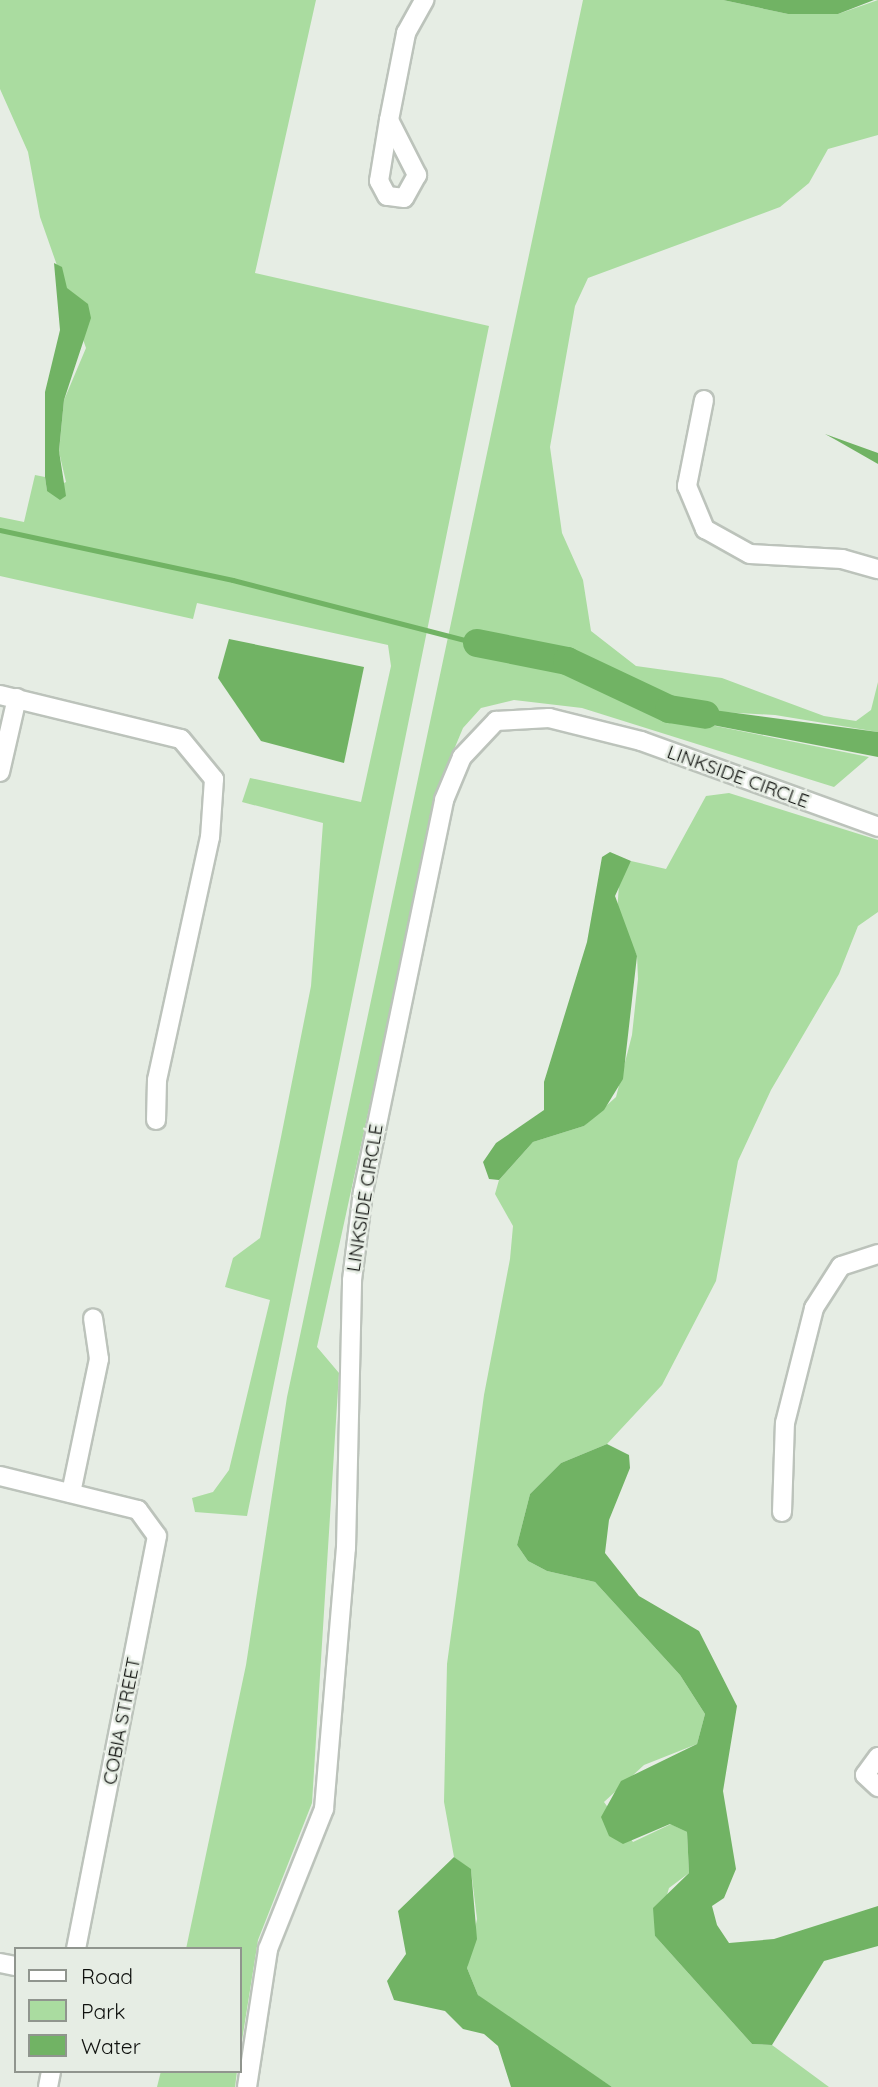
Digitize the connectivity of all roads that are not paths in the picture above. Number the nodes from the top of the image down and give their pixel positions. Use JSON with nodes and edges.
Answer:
{"nodes":[{"id":1,"x":424,"y":0,"type":"edge"},
{"id":2,"x":389,"y":120,"type":"dead end"},
{"id":3,"x":704,"y":400,"type":"dead end"},
{"id":4,"x":878,"y":569,"type":"edge"},
{"id":5,"x":8,"y":696,"type":"edge"},
{"id":6,"x":0,"y":772,"type":"edge"},
{"id":7,"x":878,"y":827,"type":"edge"},
{"id":8,"x":156,"y":1120,"type":"dead end"},
{"id":9,"x":878,"y":1254,"type":"edge"},
{"id":10,"x":93,"y":1318,"type":"dead end"},
{"id":11,"x":0,"y":1476,"type":"edge"},
{"id":12,"x":71,"y":1493,"type":"junction"},
{"id":13,"x":782,"y":1512,"type":"dead end"},
{"id":14,"x":878,"y":1757,"type":"edge"},
{"id":15,"x":878,"y":1787,"type":"edge"},
{"id":16,"x":76,"y":1947,"type":"edge"},
{"id":17,"x":247,"y":2087,"type":"edge"}],
"edges":[{"from":1,"to":2,"type":"street"},
{"from":3,"to":4,"type":"street"},
{"from":5,"to":6,"type":"street"},
{"from":5,"to":8,"type":"street"},
{"from":7,"to":17,"type":"street","name":"LINKSIDE CIRCLE"},
{"from":9,"to":13,"type":"street"},
{"from":10,"to":12,"type":"street"},
{"from":11,"to":12,"type":"street"},
{"from":12,"to":16,"type":"street","name":"COBIA STREET"},
{"from":14,"to":15,"type":"street"}]}
